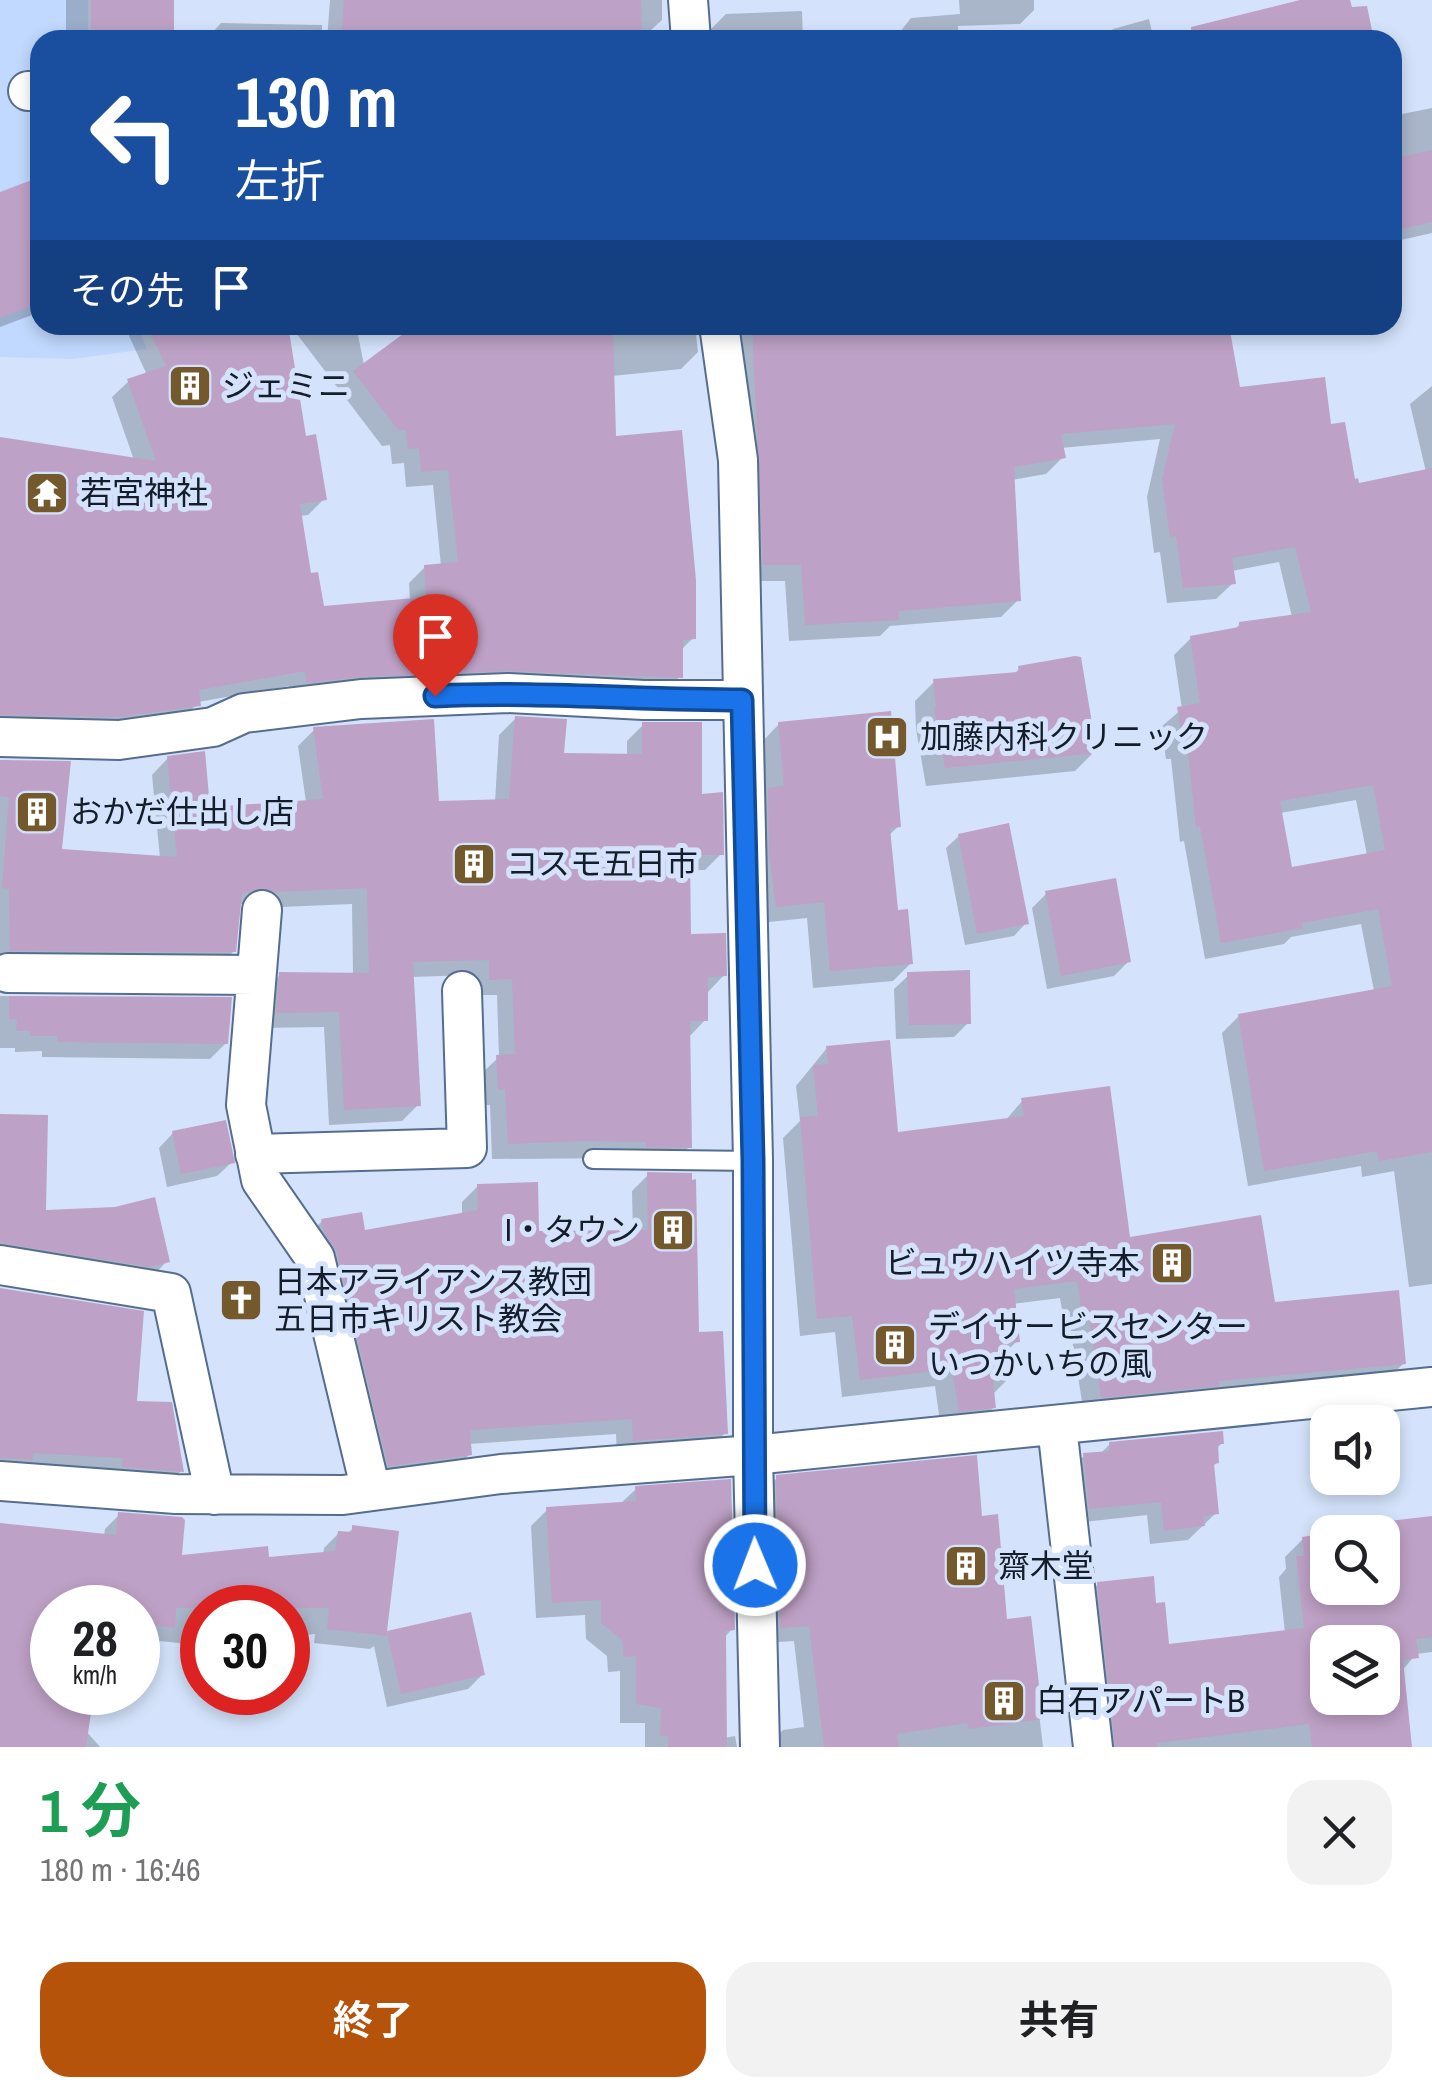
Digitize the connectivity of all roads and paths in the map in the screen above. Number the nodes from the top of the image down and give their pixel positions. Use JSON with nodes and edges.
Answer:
{"nodes":[{"id":1,"x":688,"y":0,"type":"edge"},
{"id":2,"x":690,"y":30,"type":"edge"},
{"id":3,"x":721,"y":335,"type":"edge"},
{"id":4,"x":742,"y":700,"type":"junction"},
{"id":5,"x":0,"y":737,"type":"edge"},
{"id":6,"x":262,"y":910,"type":"dead end"},
{"id":7,"x":8,"y":973,"type":"dead end"},
{"id":8,"x":256,"y":975,"type":"junction"},
{"id":9,"x":462,"y":991,"type":"dead end"},
{"id":10,"x":256,"y":1154,"type":"junction"},
{"id":11,"x":593,"y":1159,"type":"dead end"},
{"id":12,"x":753,"y":1161,"type":"junction"},
{"id":13,"x":0,"y":1265,"type":"edge"},
{"id":14,"x":1432,"y":1387,"type":"edge"},
{"id":15,"x":1057,"y":1426,"type":"junction"},
{"id":16,"x":753,"y":1455,"type":"junction"},
{"id":17,"x":0,"y":1481,"type":"edge"},
{"id":18,"x":371,"y":1491,"type":"junction"},
{"id":19,"x":215,"y":1495,"type":"junction"},
{"id":20,"x":760,"y":1747,"type":"edge"},
{"id":21,"x":1093,"y":1747,"type":"edge"}],
"edges":[{"from":1,"to":2,"type":"street"},
{"from":3,"to":4,"type":"street"},
{"from":4,"to":5,"type":"street"},
{"from":4,"to":12,"type":"street"},
{"from":6,"to":8,"type":"street"},
{"from":7,"to":8,"type":"street"},
{"from":8,"to":10,"type":"street"},
{"from":9,"to":10,"type":"street"},
{"from":10,"to":18,"type":"street"},
{"from":11,"to":12,"type":"lane"},
{"from":12,"to":16,"type":"street"},
{"from":13,"to":19,"type":"street"},
{"from":14,"to":15,"type":"street"},
{"from":15,"to":16,"type":"street"},
{"from":15,"to":21,"type":"street"},
{"from":16,"to":18,"type":"street"},
{"from":16,"to":20,"type":"street"},
{"from":17,"to":19,"type":"street"},
{"from":18,"to":19,"type":"street"}]}
